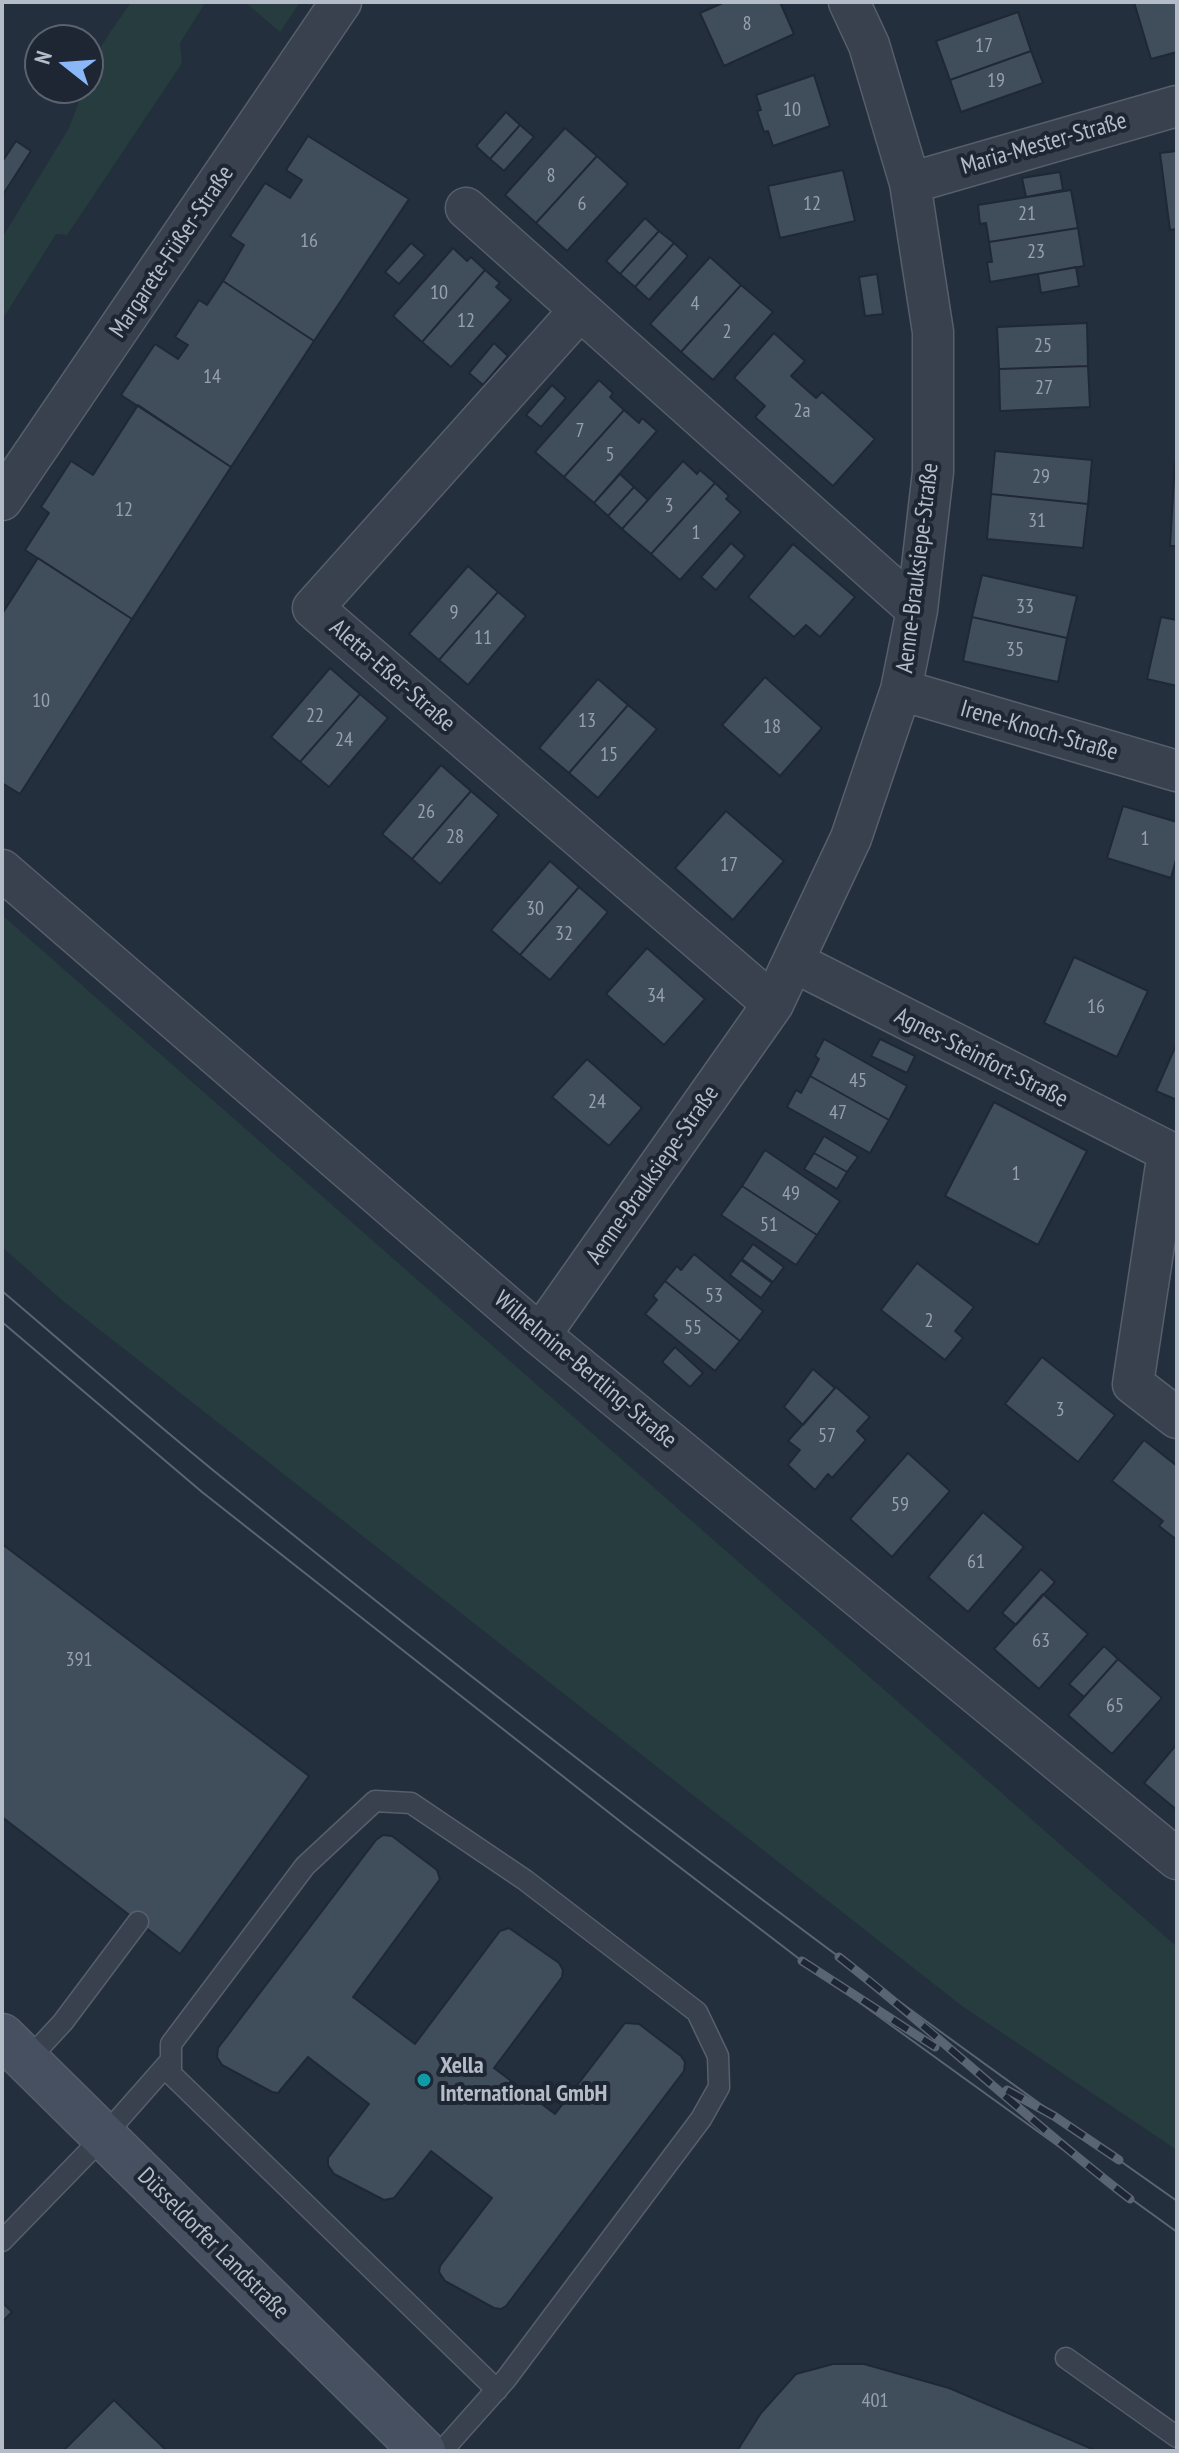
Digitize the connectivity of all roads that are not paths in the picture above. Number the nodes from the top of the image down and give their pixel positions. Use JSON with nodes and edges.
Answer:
{"nodes":[{"id":1,"x":341,"y":2,"type":"edge"},
{"id":2,"x":849,"y":2,"type":"edge"},
{"id":3,"x":1177,"y":106,"type":"edge"},
{"id":4,"x":910,"y":183,"type":"junction"},
{"id":5,"x":466,"y":208,"type":"dead end"},
{"id":6,"x":580,"y":310,"type":"junction"},
{"id":7,"x":2,"y":500,"type":"edge"},
{"id":8,"x":917,"y":610,"type":"junction"},
{"id":9,"x":901,"y":690,"type":"junction"},
{"id":10,"x":1177,"y":771,"type":"edge"},
{"id":11,"x":2,"y":870,"type":"edge"},
{"id":12,"x":794,"y":962,"type":"junction"},
{"id":13,"x":773,"y":1004,"type":"junction"},
{"id":14,"x":1172,"y":1154,"type":"edge"},
{"id":15,"x":540,"y":1335,"type":"junction"},
{"id":16,"x":1177,"y":1418,"type":"edge"},
{"id":17,"x":1177,"y":1859,"type":"edge"},
{"id":18,"x":138,"y":1922,"type":"dead end"},
{"id":19,"x":14,"y":2048,"type":"edge"},
{"id":20,"x":171,"y":2060,"type":"junction"},
{"id":21,"x":104,"y":2136,"type":"junction"},
{"id":22,"x":2,"y":2241,"type":"edge"},
{"id":23,"x":1066,"y":2358,"type":"dead end"},
{"id":24,"x":497,"y":2390,"type":"junction"},
{"id":25,"x":1177,"y":2437,"type":"edge"},
{"id":26,"x":423,"y":2451,"type":"edge"},
{"id":27,"x":442,"y":2451,"type":"edge"}],
"edges":[{"from":1,"to":7,"type":"street","name":"Margarete-Füßer-Straße"},
{"from":2,"to":4,"type":"street","name":"Aenne-Brauksiepe-Straße"},
{"from":3,"to":4,"type":"street","name":"Maria-Mester-Straße"},
{"from":4,"to":8,"type":"street","name":"Aenne-Brauksiepe-Straße"},
{"from":5,"to":6,"type":"street"},
{"from":6,"to":8,"type":"street"},
{"from":6,"to":13,"type":"street","name":"Aletta-Eßer-Straße"},
{"from":8,"to":9,"type":"street","name":"Aenne-Brauksiepe-Straße"},
{"from":9,"to":10,"type":"street","name":"Irene-Knoch-Straße"},
{"from":9,"to":12,"type":"street","name":"Aenne-Brauksiepe-Straße"},
{"from":11,"to":15,"type":"street","name":"Wilhelmine-Bertling-Straße"},
{"from":12,"to":13,"type":"street","name":"Aenne-Brauksiepe-Straße"},
{"from":12,"to":14,"type":"street","name":"Agnes-Steinfort-Straße"},
{"from":13,"to":15,"type":"street","name":"Aenne-Brauksiepe-Straße"},
{"from":14,"to":16,"type":"street","name":"Agnes-Steinfort-Straße"},
{"from":15,"to":17,"type":"street","name":"Wilhelmine-Bertling-Straße"},
{"from":18,"to":19,"type":"lane"},
{"from":19,"to":21,"type":"main road","name":"Düsseldorfer Landstraße"},
{"from":20,"to":21,"type":"lane"},
{"from":20,"to":24,"type":"lane"},
{"from":20,"to":24,"type":"lane"},
{"from":21,"to":22,"type":"lane"},
{"from":21,"to":26,"type":"main road","name":"Düsseldorfer Landstraße"},
{"from":23,"to":25,"type":"lane"},
{"from":24,"to":27,"type":"lane"}]}
